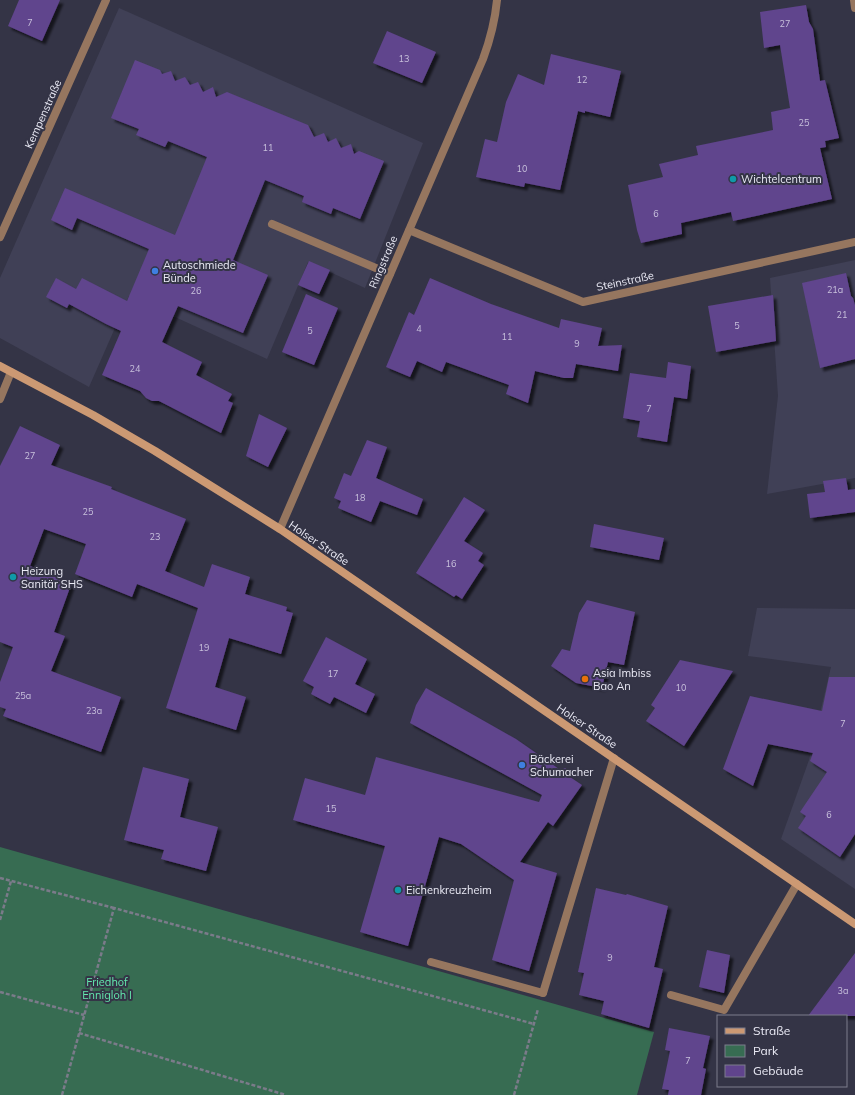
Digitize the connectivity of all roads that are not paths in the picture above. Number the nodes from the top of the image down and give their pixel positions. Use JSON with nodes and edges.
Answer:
{"nodes":[{"id":1,"x":106,"y":0,"type":"edge"},
{"id":2,"x":497,"y":0,"type":"edge"},
{"id":3,"x":854,"y":0,"type":"edge"},
{"id":4,"x":855,"y":8,"type":"edge"},
{"id":5,"x":272,"y":224,"type":"dead end"},
{"id":6,"x":409,"y":230,"type":"junction"},
{"id":7,"x":0,"y":237,"type":"edge"},
{"id":8,"x":855,"y":242,"type":"edge"},
{"id":9,"x":390,"y":274,"type":"junction"},
{"id":10,"x":0,"y":366,"type":"edge"},
{"id":11,"x":11,"y":372,"type":"junction"},
{"id":12,"x":0,"y":399,"type":"edge"},
{"id":13,"x":280,"y":529,"type":"junction"},
{"id":14,"x":614,"y":758,"type":"junction"},
{"id":15,"x":797,"y":884,"type":"junction"},
{"id":16,"x":855,"y":924,"type":"edge"},
{"id":17,"x":431,"y":962,"type":"dead end"},
{"id":18,"x":671,"y":995,"type":"dead end"}],
"edges":[{"from":1,"to":7,"type":"street","name":"Kempenstraße"},
{"from":2,"to":6,"type":"street","name":"Ringstraße"},
{"from":3,"to":4,"type":"street"},
{"from":5,"to":9,"type":"street"},
{"from":6,"to":8,"type":"street","name":"Steinstraße"},
{"from":6,"to":9,"type":"street","name":"Ringstraße"},
{"from":9,"to":13,"type":"street","name":"Ringstraße"},
{"from":10,"to":11,"type":"main road","name":"Holser Straße"},
{"from":11,"to":12,"type":"street"},
{"from":11,"to":13,"type":"main road","name":"Holser Straße"},
{"from":13,"to":14,"type":"main road","name":"Holser Straße"},
{"from":14,"to":15,"type":"main road","name":"Holser Straße"},
{"from":14,"to":17,"type":"street","name":"Holser Straße"},
{"from":15,"to":16,"type":"main road","name":"Holser Straße"},
{"from":15,"to":18,"type":"street"}]}
